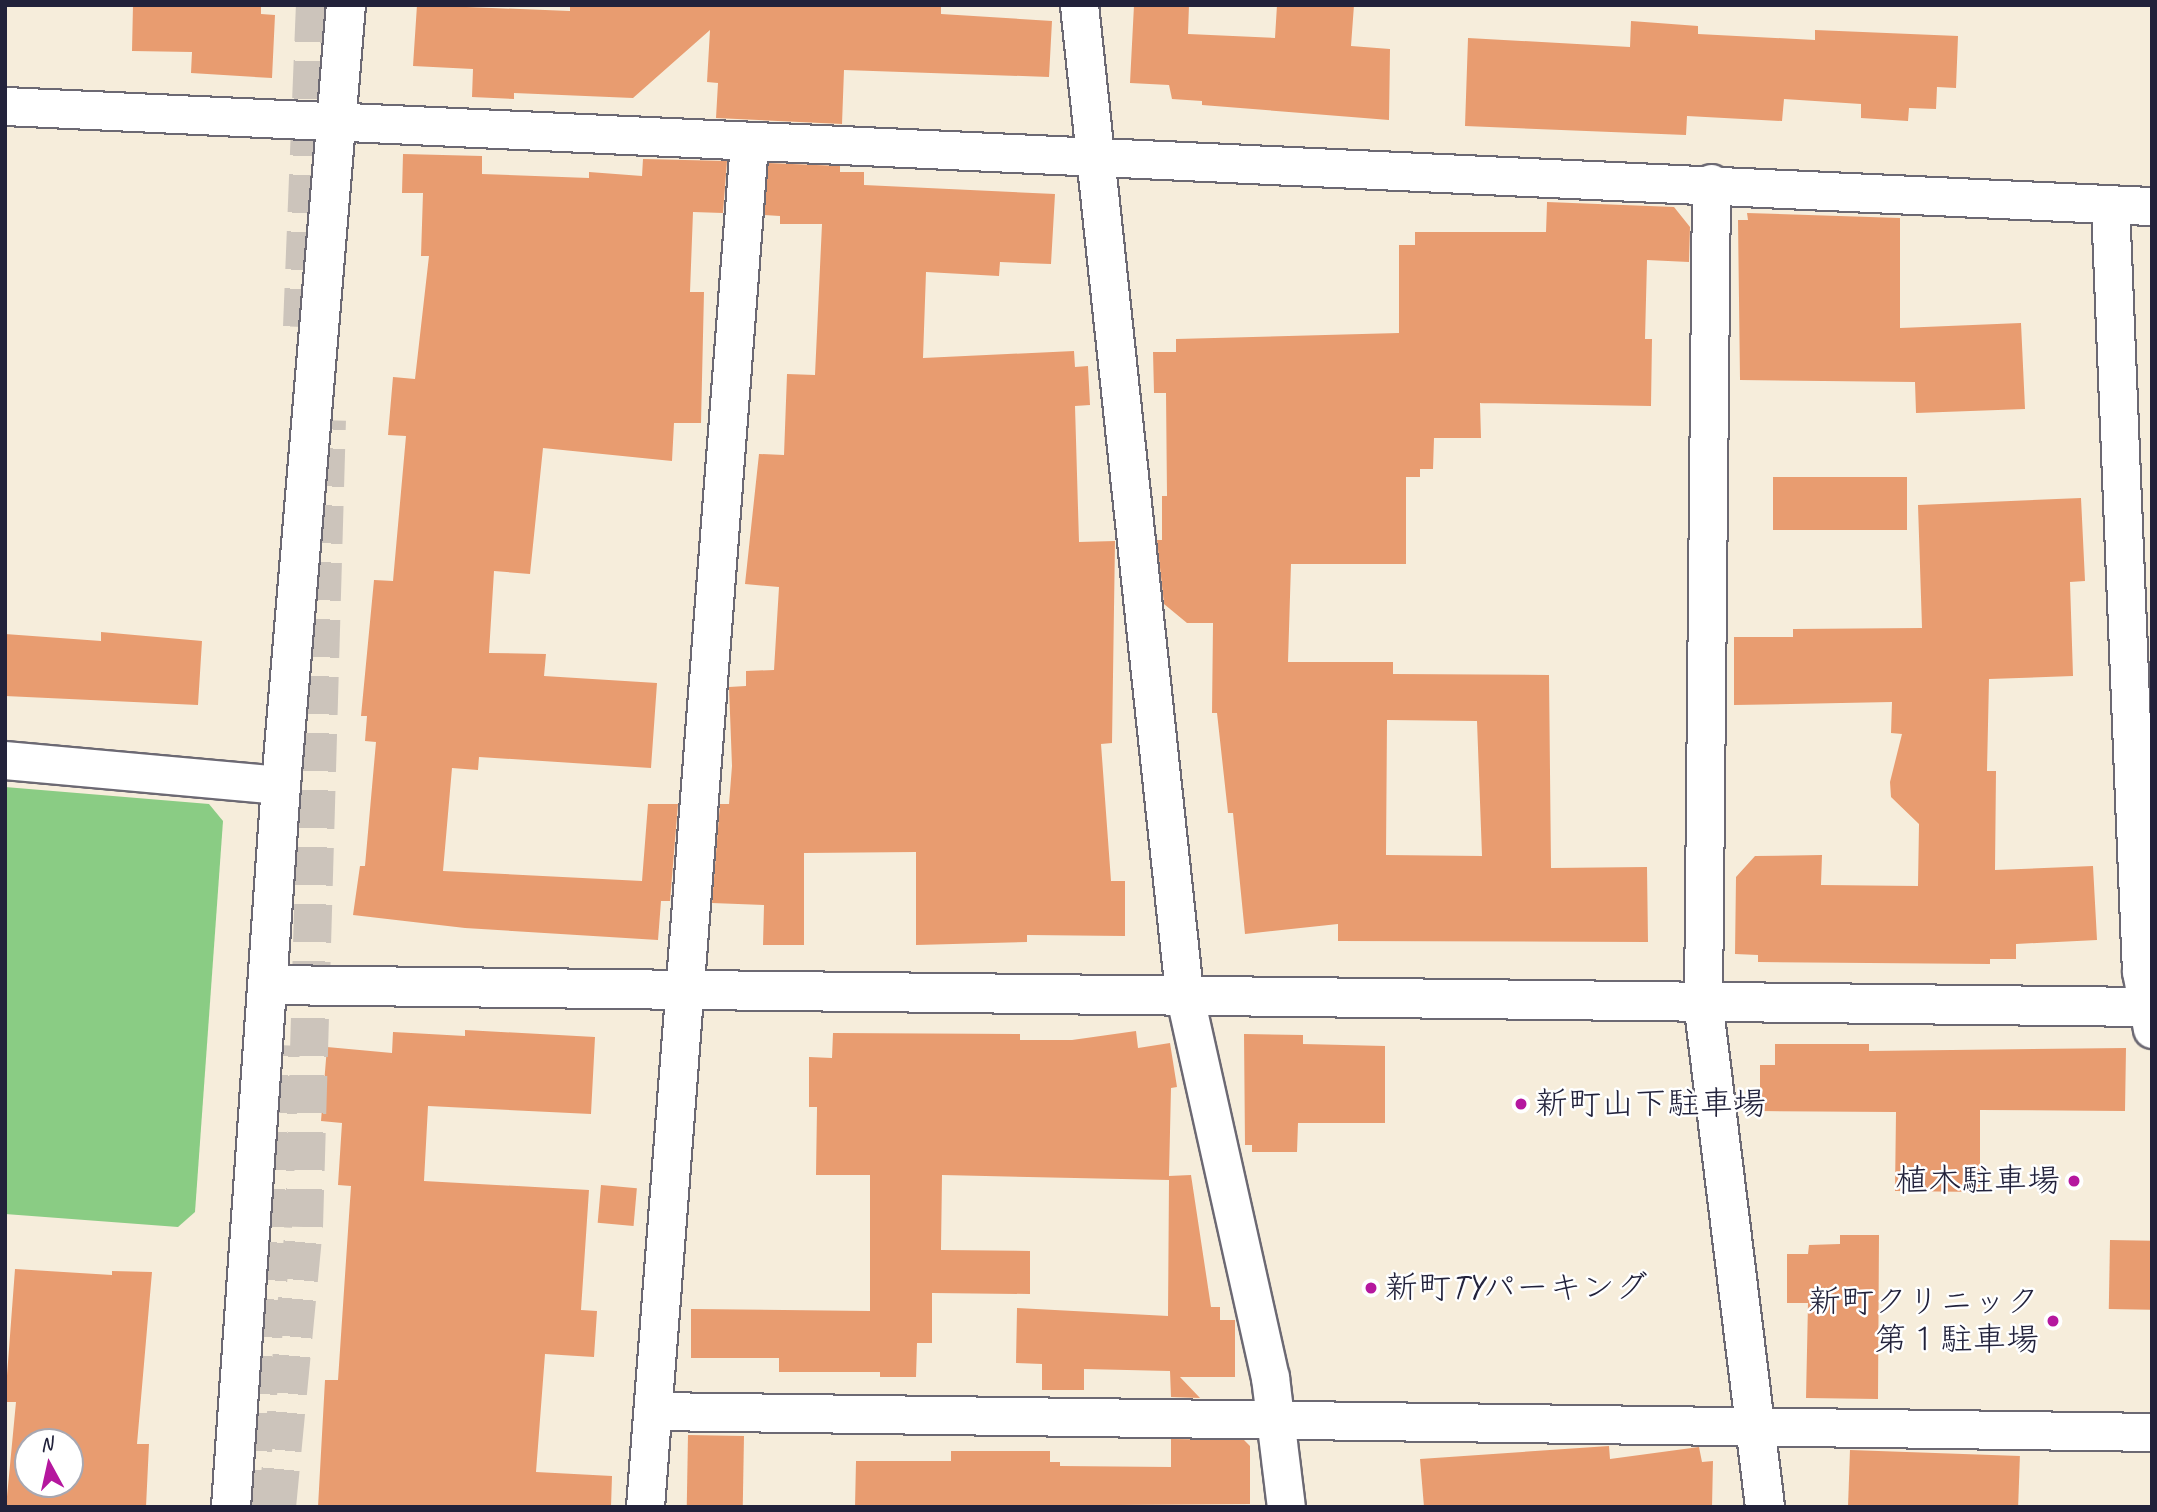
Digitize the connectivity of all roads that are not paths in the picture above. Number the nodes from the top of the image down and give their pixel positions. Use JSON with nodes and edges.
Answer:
{"nodes":[{"id":1,"x":346,"y":5,"type":"edge"},
{"id":2,"x":1079,"y":5,"type":"edge"},
{"id":3,"x":5,"y":106,"type":"edge"},
{"id":4,"x":337,"y":119,"type":"junction"},
{"id":5,"x":749,"y":142,"type":"junction"},
{"id":6,"x":1097,"y":156,"type":"junction"},
{"id":7,"x":1711,"y":183,"type":"junction"},
{"id":8,"x":2110,"y":204,"type":"junction"},
{"id":9,"x":2152,"y":206,"type":"edge"},
{"id":10,"x":5,"y":760,"type":"edge"},
{"id":11,"x":281,"y":785,"type":"junction"},
{"id":12,"x":267,"y":985,"type":"junction"},
{"id":13,"x":684,"y":992,"type":"junction"},
{"id":14,"x":1184,"y":993,"type":"junction"},
{"id":15,"x":1703,"y":1001,"type":"junction"},
{"id":16,"x":2150,"y":1015,"type":"edge"},
{"id":17,"x":653,"y":1411,"type":"junction"},
{"id":18,"x":1276,"y":1419,"type":"junction"},
{"id":19,"x":1754,"y":1424,"type":"junction"},
{"id":20,"x":2152,"y":1432,"type":"edge"},
{"id":21,"x":231,"y":1507,"type":"edge"},
{"id":22,"x":646,"y":1507,"type":"edge"},
{"id":23,"x":1286,"y":1507,"type":"edge"},
{"id":24,"x":1765,"y":1507,"type":"edge"}],
"edges":[{"from":1,"to":4,"type":"street"},
{"from":2,"to":6,"type":"street"},
{"from":3,"to":4,"type":"street"},
{"from":4,"to":5,"type":"street"},
{"from":4,"to":11,"type":"street"},
{"from":5,"to":6,"type":"street"},
{"from":5,"to":13,"type":"street"},
{"from":6,"to":7,"type":"street"},
{"from":6,"to":14,"type":"street"},
{"from":7,"to":8,"type":"street"},
{"from":7,"to":15,"type":"street"},
{"from":8,"to":9,"type":"street"},
{"from":8,"to":16,"type":"street"},
{"from":10,"to":11,"type":"street"},
{"from":11,"to":12,"type":"street"},
{"from":12,"to":13,"type":"street"},
{"from":12,"to":21,"type":"street"},
{"from":13,"to":14,"type":"street"},
{"from":13,"to":17,"type":"street"},
{"from":14,"to":15,"type":"street"},
{"from":14,"to":18,"type":"street"},
{"from":15,"to":16,"type":"street"},
{"from":15,"to":19,"type":"street"},
{"from":17,"to":18,"type":"street"},
{"from":17,"to":22,"type":"street"},
{"from":18,"to":19,"type":"street"},
{"from":18,"to":23,"type":"street"},
{"from":19,"to":20,"type":"street"},
{"from":19,"to":24,"type":"street"}]}
